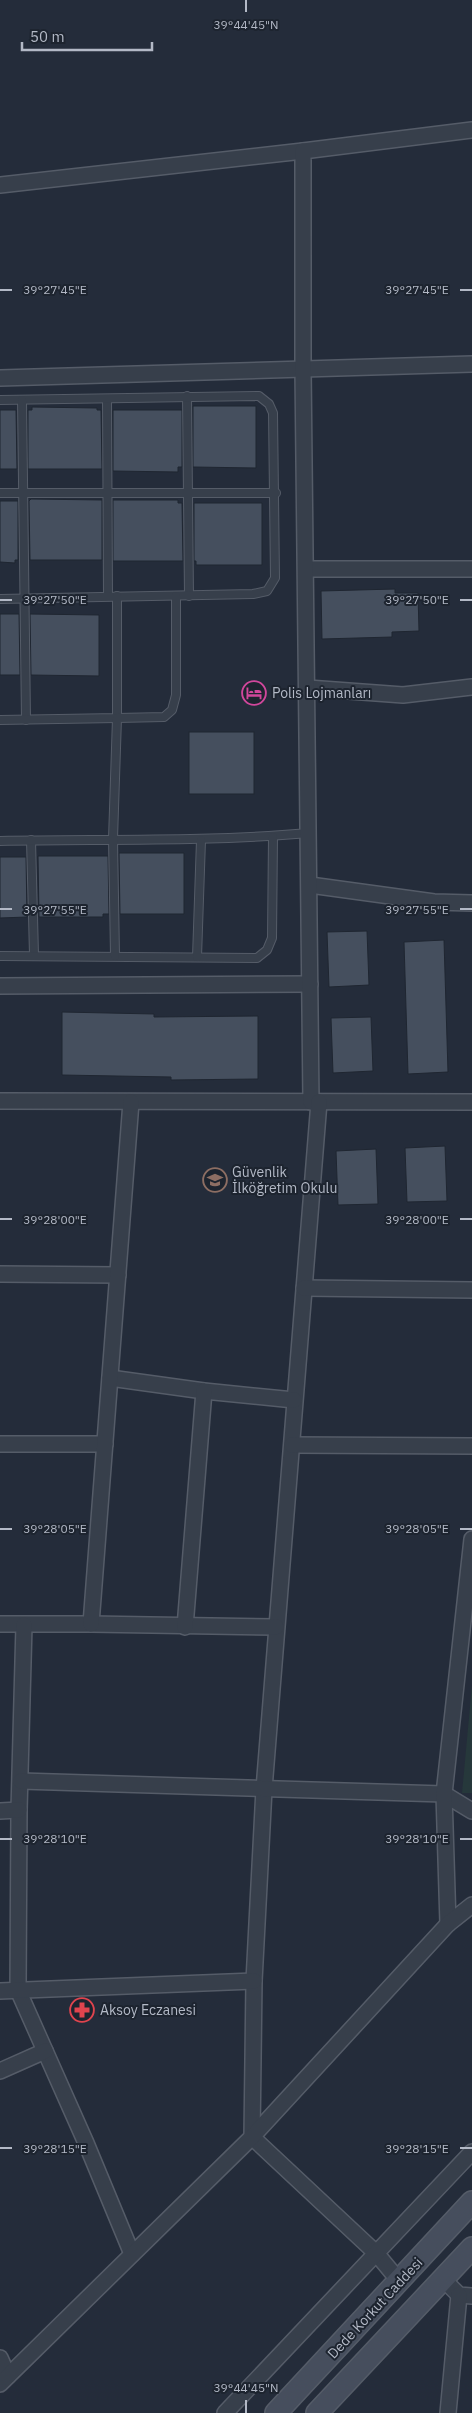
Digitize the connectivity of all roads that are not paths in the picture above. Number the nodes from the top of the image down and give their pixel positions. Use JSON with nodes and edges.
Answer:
{"nodes":[{"id":1,"x":472,"y":130,"type":"edge"},
{"id":2,"x":304,"y":151,"type":"junction"},
{"id":3,"x":0,"y":185,"type":"edge"},
{"id":4,"x":472,"y":364,"type":"edge"},
{"id":5,"x":304,"y":368,"type":"junction"},
{"id":6,"x":0,"y":378,"type":"edge"},
{"id":7,"x":187,"y":396,"type":"junction"},
{"id":8,"x":107,"y":399,"type":"junction"},
{"id":9,"x":0,"y":400,"type":"edge"},
{"id":10,"x":22,"y":400,"type":"junction"},
{"id":11,"x":107,"y":492,"type":"junction"},
{"id":12,"x":189,"y":492,"type":"junction"},
{"id":13,"x":0,"y":493,"type":"edge"},
{"id":14,"x":23,"y":493,"type":"junction"},
{"id":15,"x":276,"y":493,"type":"junction"},
{"id":16,"x":306,"y":569,"type":"junction"},
{"id":17,"x":472,"y":569,"type":"edge"},
{"id":18,"x":108,"y":596,"type":"junction"},
{"id":19,"x":117,"y":596,"type":"junction"},
{"id":20,"x":176,"y":596,"type":"junction"},
{"id":21,"x":189,"y":596,"type":"junction"},
{"id":22,"x":26,"y":597,"type":"junction"},
{"id":23,"x":0,"y":599,"type":"edge"},
{"id":24,"x":472,"y":687,"type":"edge"},
{"id":25,"x":308,"y":688,"type":"junction"},
{"id":26,"x":118,"y":718,"type":"junction"},
{"id":27,"x":0,"y":720,"type":"edge"},
{"id":28,"x":26,"y":720,"type":"junction"},
{"id":29,"x":309,"y":833,"type":"junction"},
{"id":30,"x":273,"y":837,"type":"junction"},
{"id":31,"x":113,"y":839,"type":"junction"},
{"id":32,"x":31,"y":840,"type":"junction"},
{"id":33,"x":201,"y":840,"type":"junction"},
{"id":34,"x":0,"y":841,"type":"edge"},
{"id":35,"x":310,"y":884,"type":"junction"},
{"id":36,"x":472,"y":903,"type":"edge"},
{"id":37,"x":34,"y":955,"type":"junction"},
{"id":38,"x":0,"y":956,"type":"edge"},
{"id":39,"x":114,"y":956,"type":"junction"},
{"id":40,"x":198,"y":957,"type":"junction"},
{"id":41,"x":310,"y":984,"type":"junction"},
{"id":42,"x":0,"y":986,"type":"edge"},
{"id":43,"x":0,"y":1101,"type":"edge"},
{"id":44,"x":131,"y":1102,"type":"junction"},
{"id":45,"x":315,"y":1102,"type":"junction"},
{"id":46,"x":472,"y":1102,"type":"edge"},
{"id":47,"x":0,"y":1274,"type":"edge"},
{"id":48,"x":118,"y":1275,"type":"junction"},
{"id":49,"x":304,"y":1288,"type":"junction"},
{"id":50,"x":472,"y":1290,"type":"edge"},
{"id":51,"x":110,"y":1378,"type":"junction"},
{"id":52,"x":204,"y":1391,"type":"junction"},
{"id":53,"x":294,"y":1400,"type":"junction"},
{"id":54,"x":0,"y":1444,"type":"edge"},
{"id":55,"x":105,"y":1444,"type":"junction"},
{"id":56,"x":292,"y":1445,"type":"junction"},
{"id":57,"x":472,"y":1446,"type":"edge"},
{"id":58,"x":472,"y":1539,"type":"edge"},
{"id":59,"x":0,"y":1624,"type":"edge"},
{"id":60,"x":91,"y":1624,"type":"junction"},
{"id":61,"x":24,"y":1625,"type":"junction"},
{"id":62,"x":185,"y":1627,"type":"junction"},
{"id":63,"x":276,"y":1627,"type":"junction"},
{"id":64,"x":21,"y":1780,"type":"junction"},
{"id":65,"x":264,"y":1790,"type":"junction"},
{"id":66,"x":444,"y":1794,"type":"junction"},
{"id":67,"x":0,"y":1810,"type":"edge"},
{"id":68,"x":19,"y":1810,"type":"junction"},
{"id":69,"x":472,"y":1811,"type":"edge"},
{"id":70,"x":472,"y":1905,"type":"edge"},
{"id":71,"x":448,"y":1924,"type":"junction"},
{"id":72,"x":254,"y":1981,"type":"junction"},
{"id":73,"x":18,"y":1990,"type":"junction"},
{"id":74,"x":0,"y":1991,"type":"edge"},
{"id":75,"x":45,"y":2051,"type":"junction"},
{"id":76,"x":0,"y":2071,"type":"edge"},
{"id":77,"x":252,"y":2137,"type":"junction"},
{"id":78,"x":472,"y":2152,"type":"edge"},
{"id":79,"x":472,"y":2202,"type":"edge"},
{"id":80,"x":472,"y":2248,"type":"edge"},
{"id":81,"x":376,"y":2253,"type":"junction"},
{"id":82,"x":132,"y":2254,"type":"junction"},
{"id":83,"x":444,"y":2280,"type":"junction"},
{"id":84,"x":400,"y":2282,"type":"junction"},
{"id":85,"x":465,"y":2296,"type":"edge"},
{"id":86,"x":0,"y":2358,"type":"edge"},
{"id":87,"x":4,"y":2380,"type":"edge"},
{"id":88,"x":225,"y":2413,"type":"edge"},
{"id":89,"x":276,"y":2413,"type":"edge"},
{"id":90,"x":317,"y":2413,"type":"edge"},
{"id":91,"x":448,"y":2413,"type":"edge"}],
"edges":[{"from":1,"to":2,"type":"street"},
{"from":2,"to":3,"type":"street"},
{"from":2,"to":5,"type":"street"},
{"from":4,"to":5,"type":"street"},
{"from":5,"to":6,"type":"street"},
{"from":5,"to":16,"type":"street"},
{"from":7,"to":8,"type":"lane"},
{"from":7,"to":12,"type":"lane"},
{"from":7,"to":15,"type":"lane"},
{"from":8,"to":10,"type":"lane"},
{"from":8,"to":11,"type":"lane"},
{"from":9,"to":10,"type":"lane"},
{"from":10,"to":14,"type":"lane"},
{"from":11,"to":12,"type":"lane"},
{"from":11,"to":14,"type":"lane"},
{"from":11,"to":18,"type":"lane"},
{"from":12,"to":15,"type":"lane"},
{"from":12,"to":21,"type":"lane"},
{"from":13,"to":14,"type":"lane"},
{"from":14,"to":22,"type":"lane"},
{"from":15,"to":21,"type":"lane"},
{"from":16,"to":17,"type":"street"},
{"from":16,"to":25,"type":"street"},
{"from":18,"to":19,"type":"lane"},
{"from":18,"to":22,"type":"lane"},
{"from":19,"to":20,"type":"lane"},
{"from":19,"to":26,"type":"lane"},
{"from":20,"to":21,"type":"lane"},
{"from":20,"to":26,"type":"lane"},
{"from":22,"to":23,"type":"lane"},
{"from":22,"to":28,"type":"lane"},
{"from":24,"to":25,"type":"street"},
{"from":25,"to":29,"type":"street"},
{"from":26,"to":28,"type":"lane"},
{"from":26,"to":31,"type":"lane"},
{"from":27,"to":28,"type":"lane"},
{"from":29,"to":30,"type":"lane"},
{"from":29,"to":35,"type":"street"},
{"from":30,"to":33,"type":"lane"},
{"from":30,"to":40,"type":"lane"},
{"from":31,"to":32,"type":"lane"},
{"from":31,"to":33,"type":"lane"},
{"from":31,"to":39,"type":"lane"},
{"from":32,"to":34,"type":"lane"},
{"from":32,"to":37,"type":"lane"},
{"from":33,"to":40,"type":"lane"},
{"from":35,"to":36,"type":"street"},
{"from":35,"to":41,"type":"street"},
{"from":37,"to":38,"type":"lane"},
{"from":37,"to":39,"type":"lane"},
{"from":39,"to":40,"type":"lane"},
{"from":41,"to":42,"type":"street"},
{"from":41,"to":45,"type":"street"},
{"from":43,"to":44,"type":"street"},
{"from":44,"to":45,"type":"street"},
{"from":44,"to":48,"type":"street"},
{"from":45,"to":46,"type":"street"},
{"from":45,"to":49,"type":"street"},
{"from":47,"to":48,"type":"street"},
{"from":48,"to":51,"type":"street"},
{"from":49,"to":50,"type":"street"},
{"from":49,"to":53,"type":"street"},
{"from":51,"to":52,"type":"street"},
{"from":51,"to":55,"type":"street"},
{"from":52,"to":53,"type":"street"},
{"from":52,"to":62,"type":"street"},
{"from":53,"to":56,"type":"street"},
{"from":54,"to":55,"type":"street"},
{"from":55,"to":60,"type":"street"},
{"from":56,"to":57,"type":"street"},
{"from":56,"to":63,"type":"street"},
{"from":58,"to":66,"type":"street"},
{"from":59,"to":61,"type":"street"},
{"from":60,"to":61,"type":"street"},
{"from":60,"to":62,"type":"street"},
{"from":61,"to":64,"type":"street"},
{"from":62,"to":63,"type":"street"},
{"from":63,"to":65,"type":"street"},
{"from":64,"to":65,"type":"street"},
{"from":64,"to":68,"type":"street"},
{"from":65,"to":66,"type":"street"},
{"from":65,"to":72,"type":"street"},
{"from":66,"to":69,"type":"street"},
{"from":66,"to":71,"type":"street"},
{"from":67,"to":68,"type":"street"},
{"from":68,"to":73,"type":"street"},
{"from":70,"to":71,"type":"street"},
{"from":71,"to":77,"type":"street"},
{"from":72,"to":73,"type":"street"},
{"from":72,"to":77,"type":"street"},
{"from":73,"to":74,"type":"street"},
{"from":73,"to":75,"type":"street"},
{"from":75,"to":76,"type":"street"},
{"from":75,"to":82,"type":"street"},
{"from":77,"to":81,"type":"street"},
{"from":77,"to":82,"type":"street"},
{"from":78,"to":81,"type":"street"},
{"from":79,"to":84,"type":"main road","name":"Dede Korkut Caddesi"},
{"from":80,"to":83,"type":"main road"},
{"from":81,"to":84,"type":"street"},
{"from":81,"to":88,"type":"street"},
{"from":82,"to":87,"type":"street"},
{"from":83,"to":85,"type":"street"},
{"from":83,"to":90,"type":"main road"},
{"from":84,"to":89,"type":"main road","name":"Dede Korkut Caddesi"},
{"from":85,"to":91,"type":"street"},
{"from":86,"to":87,"type":"street"}]}
